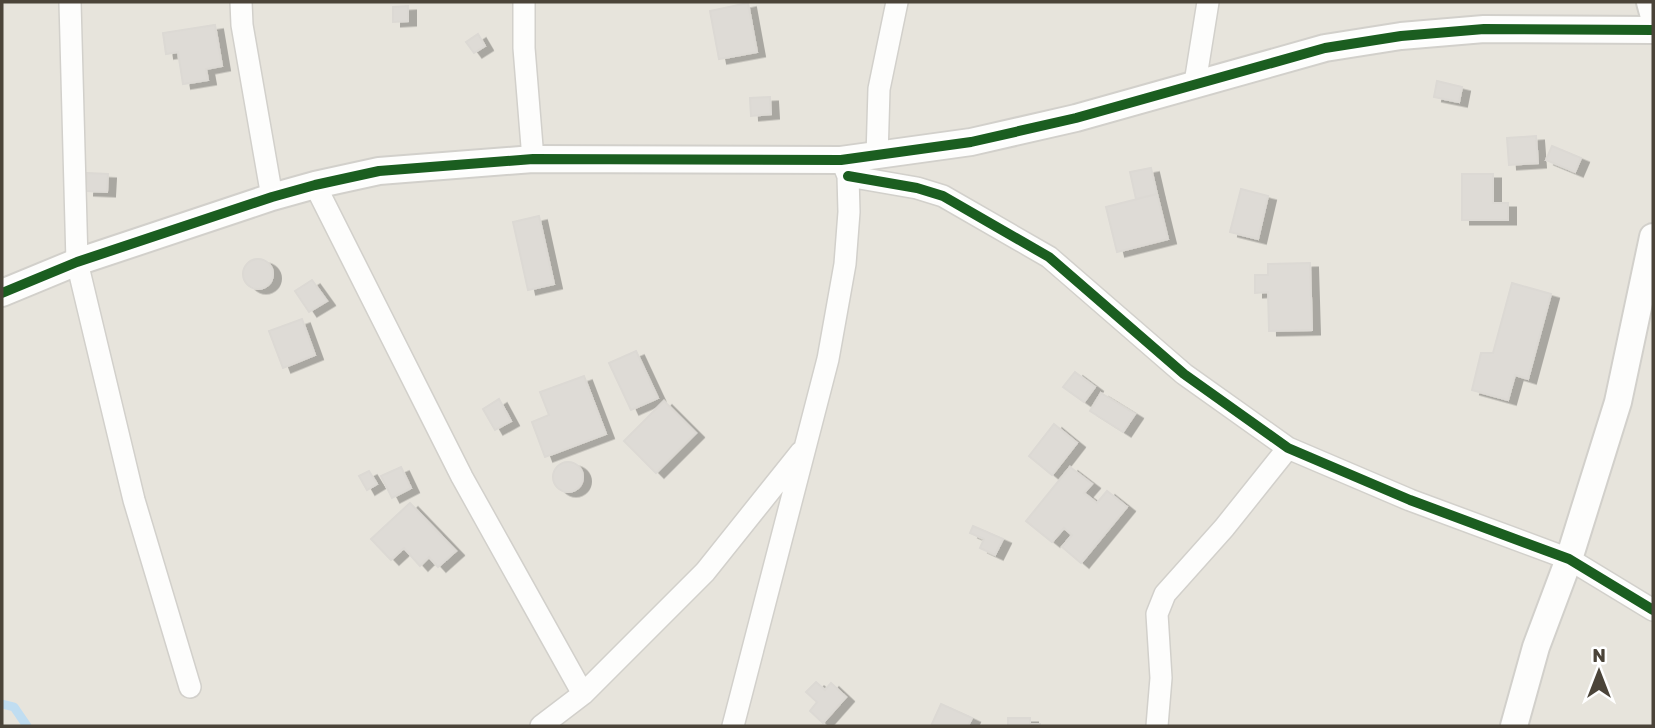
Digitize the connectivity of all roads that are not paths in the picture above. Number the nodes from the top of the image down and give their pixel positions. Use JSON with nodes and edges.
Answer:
{"nodes":[{"id":1,"x":69,"y":2,"type":"edge"},
{"id":2,"x":241,"y":2,"type":"edge"},
{"id":3,"x":524,"y":2,"type":"edge"},
{"id":4,"x":897,"y":2,"type":"edge"},
{"id":5,"x":1208,"y":2,"type":"edge"},
{"id":6,"x":1650,"y":2,"type":"edge"},
{"id":7,"x":1653,"y":13,"type":"edge"},
{"id":8,"x":1653,"y":30,"type":"edge"},
{"id":9,"x":1195,"y":83,"type":"junction"},
{"id":10,"x":877,"y":157,"type":"junction"},
{"id":11,"x":533,"y":159,"type":"junction"},
{"id":12,"x":845,"y":168,"type":"junction"},
{"id":13,"x":315,"y":184,"type":"junction"},
{"id":14,"x":272,"y":197,"type":"junction"},
{"id":15,"x":1653,"y":237,"type":"edge"},
{"id":16,"x":77,"y":262,"type":"junction"},
{"id":17,"x":2,"y":293,"type":"edge"},
{"id":18,"x":1288,"y":447,"type":"junction"},
{"id":19,"x":804,"y":448,"type":"junction"},
{"id":20,"x":1569,"y":559,"type":"junction"},
{"id":21,"x":1653,"y":610,"type":"edge"},
{"id":22,"x":190,"y":687,"type":"dead end"},
{"id":23,"x":583,"y":694,"type":"junction"},
{"id":24,"x":541,"y":726,"type":"edge"},
{"id":25,"x":733,"y":726,"type":"edge"},
{"id":26,"x":1157,"y":726,"type":"edge"},
{"id":27,"x":1514,"y":726,"type":"edge"}],
"edges":[{"from":1,"to":16,"type":"street"},
{"from":2,"to":14,"type":"street"},
{"from":3,"to":11,"type":"street"},
{"from":4,"to":10,"type":"street"},
{"from":5,"to":9,"type":"street"},
{"from":6,"to":7,"type":"street"},
{"from":8,"to":9,"type":"street"},
{"from":9,"to":10,"type":"street"},
{"from":10,"to":12,"type":"street"},
{"from":11,"to":12,"type":"street"},
{"from":11,"to":13,"type":"street"},
{"from":12,"to":18,"type":"street"},
{"from":12,"to":19,"type":"street"},
{"from":13,"to":14,"type":"street"},
{"from":13,"to":23,"type":"street"},
{"from":14,"to":16,"type":"street"},
{"from":15,"to":20,"type":"street"},
{"from":16,"to":17,"type":"street"},
{"from":16,"to":22,"type":"street"},
{"from":18,"to":20,"type":"street"},
{"from":18,"to":26,"type":"street"},
{"from":19,"to":23,"type":"street"},
{"from":19,"to":25,"type":"street"},
{"from":20,"to":21,"type":"street"},
{"from":20,"to":27,"type":"street"},
{"from":23,"to":24,"type":"street"}]}
